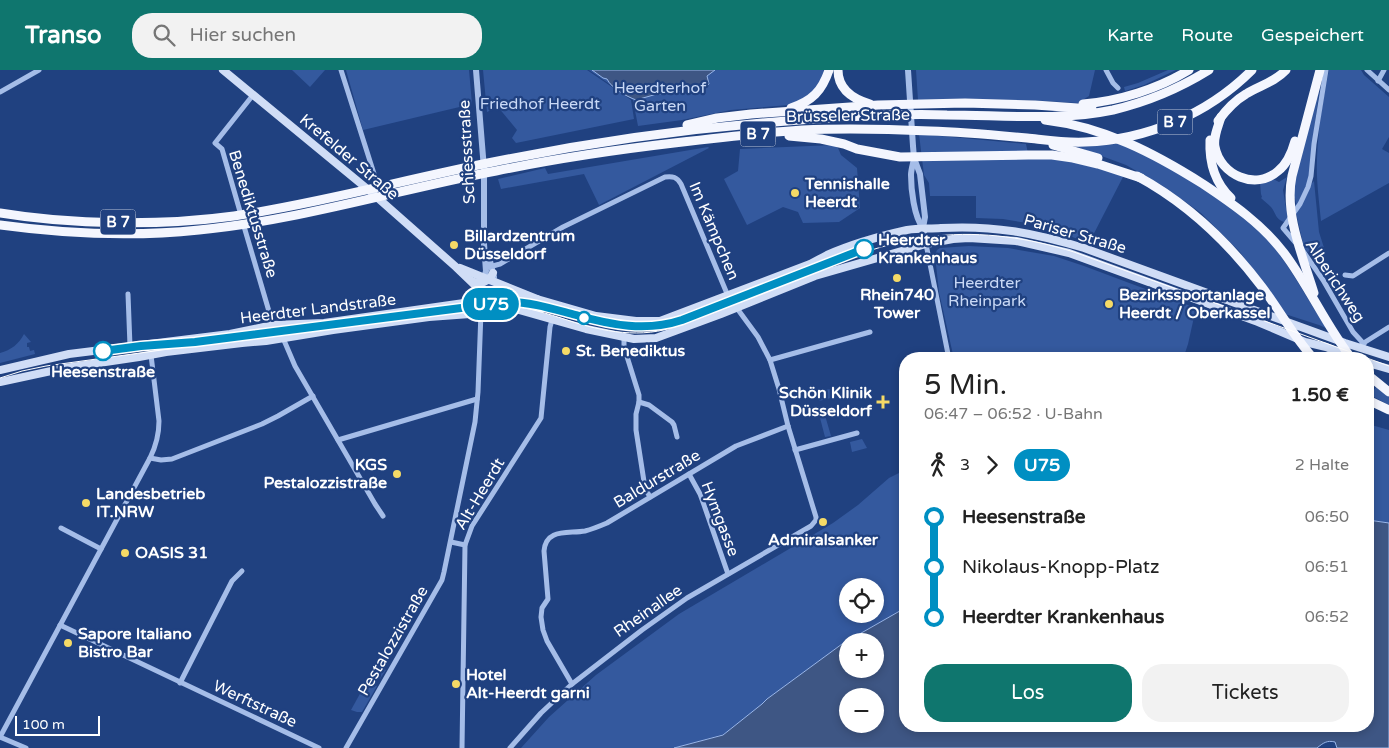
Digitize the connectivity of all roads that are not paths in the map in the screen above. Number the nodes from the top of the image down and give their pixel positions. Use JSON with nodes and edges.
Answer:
{"nodes":[{"id":1,"x":39,"y":70,"type":"edge"},
{"id":2,"x":223,"y":70,"type":"edge"},
{"id":3,"x":341,"y":70,"type":"edge"},
{"id":4,"x":476,"y":70,"type":"edge"},
{"id":5,"x":829,"y":70,"type":"edge"},
{"id":6,"x":838,"y":70,"type":"edge"},
{"id":7,"x":908,"y":70,"type":"edge"},
{"id":8,"x":1106,"y":70,"type":"edge"},
{"id":9,"x":1189,"y":70,"type":"edge"},
{"id":10,"x":1209,"y":70,"type":"edge"},
{"id":11,"x":1252,"y":70,"type":"edge"},
{"id":12,"x":1286,"y":70,"type":"edge"},
{"id":13,"x":1314,"y":70,"type":"edge"},
{"id":14,"x":1320,"y":70,"type":"edge"},
{"id":15,"x":1326,"y":70,"type":"edge"},
{"id":16,"x":1367,"y":70,"type":"edge"},
{"id":17,"x":1384,"y":70,"type":"edge"},
{"id":18,"x":1378,"y":80,"type":"junction"},
{"id":19,"x":1118,"y":88,"type":"dead end"},
{"id":20,"x":1389,"y":90,"type":"edge"},
{"id":21,"x":0,"y":92,"type":"edge"},
{"id":22,"x":253,"y":95,"type":"junction"},
{"id":23,"x":878,"y":105,"type":"junction"},
{"id":24,"x":1060,"y":106,"type":"junction"},
{"id":25,"x":1112,"y":110,"type":"junction"},
{"id":26,"x":772,"y":113,"type":"junction"},
{"id":27,"x":1004,"y":116,"type":"junction"},
{"id":28,"x":1221,"y":117,"type":"junction"},
{"id":29,"x":754,"y":134,"type":"junction"},
{"id":30,"x":633,"y":137,"type":"junction"},
{"id":31,"x":1022,"y":138,"type":"junction"},
{"id":32,"x":914,"y":158,"type":"junction"},
{"id":33,"x":495,"y":166,"type":"junction"},
{"id":34,"x":1141,"y":178,"type":"junction"},
{"id":35,"x":371,"y":192,"type":"junction"},
{"id":36,"x":3,"y":213,"type":"edge"},
{"id":37,"x":1251,"y":218,"type":"junction"},
{"id":38,"x":0,"y":225,"type":"edge"},
{"id":39,"x":923,"y":228,"type":"junction"},
{"id":40,"x":926,"y":244,"type":"junction"},
{"id":41,"x":1389,"y":253,"type":"edge"},
{"id":42,"x":456,"y":267,"type":"junction"},
{"id":43,"x":1345,"y":275,"type":"dead end"},
{"id":44,"x":486,"y":277,"type":"junction"},
{"id":45,"x":498,"y":283,"type":"junction"},
{"id":46,"x":752,"y":286,"type":"junction"},
{"id":47,"x":128,"y":294,"type":"dead end"},
{"id":48,"x":728,"y":296,"type":"junction"},
{"id":49,"x":537,"y":299,"type":"junction"},
{"id":50,"x":480,"y":300,"type":"junction"},
{"id":51,"x":1318,"y":305,"type":"junction"},
{"id":52,"x":737,"y":307,"type":"junction"},
{"id":53,"x":492,"y":310,"type":"junction"},
{"id":54,"x":519,"y":310,"type":"junction"},
{"id":55,"x":481,"y":312,"type":"junction"},
{"id":56,"x":552,"y":320,"type":"junction"},
{"id":57,"x":290,"y":324,"type":"junction"},
{"id":58,"x":273,"y":325,"type":"junction"},
{"id":59,"x":1389,"y":327,"type":"edge"},
{"id":60,"x":870,"y":332,"type":"dead end"},
{"id":61,"x":1283,"y":332,"type":"junction"},
{"id":62,"x":1316,"y":332,"type":"junction"},
{"id":63,"x":624,"y":337,"type":"junction"},
{"id":64,"x":283,"y":338,"type":"junction"},
{"id":65,"x":268,"y":341,"type":"junction"},
{"id":66,"x":1310,"y":341,"type":"junction"},
{"id":67,"x":151,"y":344,"type":"junction"},
{"id":68,"x":1363,"y":344,"type":"junction"},
{"id":69,"x":130,"y":346,"type":"junction"},
{"id":70,"x":948,"y":352,"type":"edge"},
{"id":71,"x":1308,"y":352,"type":"edge"},
{"id":72,"x":1339,"y":352,"type":"edge"},
{"id":73,"x":1347,"y":352,"type":"edge"},
{"id":74,"x":151,"y":355,"type":"junction"},
{"id":75,"x":1389,"y":357,"type":"edge"},
{"id":76,"x":50,"y":358,"type":"junction"},
{"id":77,"x":770,"y":360,"type":"junction"},
{"id":78,"x":1374,"y":365,"type":"edge"},
{"id":79,"x":1389,"y":369,"type":"edge"},
{"id":80,"x":0,"y":370,"type":"edge"},
{"id":81,"x":37,"y":374,"type":"junction"},
{"id":82,"x":1374,"y":380,"type":"edge"},
{"id":83,"x":0,"y":382,"type":"edge"},
{"id":84,"x":1389,"y":392,"type":"edge"},
{"id":85,"x":313,"y":396,"type":"junction"},
{"id":86,"x":477,"y":399,"type":"junction"},
{"id":87,"x":639,"y":402,"type":"junction"},
{"id":88,"x":1374,"y":403,"type":"edge"},
{"id":89,"x":1374,"y":408,"type":"edge"},
{"id":90,"x":1389,"y":410,"type":"edge"},
{"id":91,"x":1389,"y":415,"type":"edge"},
{"id":92,"x":788,"y":426,"type":"junction"},
{"id":93,"x":858,"y":433,"type":"dead end"},
{"id":94,"x":677,"y":437,"type":"dead end"},
{"id":95,"x":338,"y":440,"type":"junction"},
{"id":96,"x":795,"y":450,"type":"junction"},
{"id":97,"x":150,"y":458,"type":"junction"},
{"id":98,"x":689,"y":474,"type":"junction"},
{"id":99,"x":650,"y":497,"type":"junction"},
{"id":100,"x":383,"y":516,"type":"dead end"},
{"id":101,"x":61,"y":528,"type":"dead end"},
{"id":102,"x":451,"y":542,"type":"junction"},
{"id":103,"x":464,"y":545,"type":"junction"},
{"id":104,"x":101,"y":549,"type":"junction"},
{"id":105,"x":242,"y":571,"type":"dead end"},
{"id":106,"x":728,"y":574,"type":"junction"},
{"id":107,"x":60,"y":625,"type":"junction"},
{"id":108,"x":180,"y":683,"type":"junction"},
{"id":109,"x":572,"y":684,"type":"junction"},
{"id":110,"x":0,"y":737,"type":"edge"},
{"id":111,"x":26,"y":748,"type":"edge"},
{"id":112,"x":319,"y":748,"type":"edge"},
{"id":113,"x":346,"y":748,"type":"edge"},
{"id":114,"x":462,"y":748,"type":"edge"},
{"id":115,"x":510,"y":748,"type":"edge"}],
"edges":[{"from":1,"to":21,"type":"street"},
{"from":2,"to":22,"type":"main road","name":"Krefelder Straße"},
{"from":3,"to":35,"type":"street"},
{"from":4,"to":44,"type":"street","name":"Schiessstraße"},
{"from":5,"to":26,"type":"highway"},
{"from":6,"to":23,"type":"highway"},
{"from":7,"to":32,"type":"street"},
{"from":8,"to":19,"type":"street"},
{"from":9,"to":24,"type":"highway"},
{"from":10,"to":25,"type":"highway","name":"Brüsseler Straße","number":"B 7"},
{"from":11,"to":31,"type":"highway","name":"Brüsseler Straße","number":"B 7"},
{"from":12,"to":28,"type":"highway"},
{"from":13,"to":28,"type":"highway"},
{"from":14,"to":51,"type":"highway"},
{"from":15,"to":68,"type":"street","name":"Alberichweg"},
{"from":16,"to":18,"type":"street"},
{"from":17,"to":18,"type":"street"},
{"from":18,"to":20,"type":"street"},
{"from":22,"to":35,"type":"main road","name":"Krefelder Straße"},
{"from":22,"to":58,"type":"street","name":"Benediktusstraße"},
{"from":23,"to":24,"type":"highway"},
{"from":23,"to":26,"type":"highway"},
{"from":24,"to":25,"type":"highway"},
{"from":25,"to":27,"type":"highway","name":"Brüsseler Straße","number":"B 7"},
{"from":26,"to":30,"type":"highway"},
{"from":27,"to":30,"type":"highway","name":"Brüsseler Straße","number":"B 7"},
{"from":27,"to":37,"type":"highway","name":"Brüsseler Straße"},
{"from":28,"to":37,"type":"highway"},
{"from":29,"to":31,"type":"highway","name":"Brüsseler Straße","number":"B 7"},
{"from":29,"to":32,"type":"highway"},
{"from":29,"to":33,"type":"highway","name":"Brüsseler Straße","number":"B 7"},
{"from":30,"to":33,"type":"highway","name":"Brüsseler Straße","number":"B 7"},
{"from":31,"to":34,"type":"highway","name":"Brüsseler Straße"},
{"from":32,"to":34,"type":"highway"},
{"from":32,"to":39,"type":"street"},
{"from":33,"to":36,"type":"highway","number":"B 7"},
{"from":33,"to":38,"type":"highway","number":"B 7"},
{"from":34,"to":71,"type":"highway","name":"Brüsseler Straße"},
{"from":35,"to":42,"type":"main road","name":"Krefelder Straße"},
{"from":37,"to":51,"type":"highway","name":"Brüsseler Straße"},
{"from":39,"to":40,"type":"street"},
{"from":39,"to":46,"type":"main road","name":"Pariser Straße"},
{"from":39,"to":62,"type":"main road","name":"Pariser Straße"},
{"from":40,"to":52,"type":"main road","name":"Pariser Straße"},
{"from":40,"to":61,"type":"main road","name":"Pariser Straße"},
{"from":40,"to":70,"type":"street"},
{"from":41,"to":43,"type":"street"},
{"from":42,"to":44,"type":"main road","name":"Krefelder Straße"},
{"from":42,"to":44,"type":"main road","name":"Krefelder Straße"},
{"from":44,"to":45,"type":"main road"},
{"from":44,"to":45,"type":"main road"},
{"from":44,"to":48,"type":"street","name":"Im Kämpchen"},
{"from":44,"to":50,"type":"main road"},
{"from":45,"to":49,"type":"main road"},
{"from":46,"to":48,"type":"main road","name":"Pariser Straße"},
{"from":46,"to":52,"type":"street","name":"Pariser Straße"},
{"from":47,"to":69,"type":"street"},
{"from":48,"to":49,"type":"main road","name":"Pariser Straße"},
{"from":48,"to":52,"type":"street"},
{"from":49,"to":50,"type":"main road","name":"Heerdter Landstraße"},
{"from":49,"to":54,"type":"main road"},
{"from":50,"to":53,"type":"main road"},
{"from":50,"to":55,"type":"main road"},
{"from":50,"to":57,"type":"main road","name":"Heerdter Landstraße"},
{"from":51,"to":73,"type":"highway"},
{"from":52,"to":63,"type":"main road"},
{"from":52,"to":77,"type":"street"},
{"from":53,"to":54,"type":"main road","name":"Heerdter Landstraße"},
{"from":53,"to":55,"type":"main road","name":"Heerdter Landstraße"},
{"from":54,"to":56,"type":"main road"},
{"from":55,"to":64,"type":"main road","name":"Heerdter Landstraße"},
{"from":55,"to":86,"type":"street","name":"Pestalozzistraße"},
{"from":56,"to":63,"type":"main road"},
{"from":56,"to":103,"type":"street","name":"Alt-Heerdt"},
{"from":57,"to":58,"type":"main road","name":"Heerdter Landstraße"},
{"from":57,"to":64,"type":"main road"},
{"from":58,"to":65,"type":"main road"},
{"from":58,"to":67,"type":"main road","name":"Heerdter Landstraße"},
{"from":59,"to":68,"type":"street"},
{"from":60,"to":77,"type":"street"},
{"from":61,"to":66,"type":"main road","name":"Pariser Straße"},
{"from":61,"to":72,"type":"main road","name":"Pariser Straße"},
{"from":62,"to":66,"type":"main road"},
{"from":62,"to":68,"type":"main road","name":"Pariser Straße"},
{"from":63,"to":87,"type":"street"},
{"from":64,"to":65,"type":"main road","name":"Heerdter Landstraße"},
{"from":64,"to":85,"type":"street"},
{"from":65,"to":74,"type":"main road","name":"Heerdter Landstraße"},
{"from":66,"to":68,"type":"main road","name":"Pariser Straße"},
{"from":67,"to":69,"type":"main road","name":"Heerdter Landstraße"},
{"from":67,"to":74,"type":"main road"},
{"from":68,"to":75,"type":"main road","name":"Pariser Straße"},
{"from":68,"to":75,"type":"main road","name":"Pariser Straße"},
{"from":69,"to":76,"type":"main road","name":"Heerdter Landstraße"},
{"from":74,"to":81,"type":"main road","name":"Heerdter Landstraße"},
{"from":74,"to":97,"type":"street"},
{"from":76,"to":80,"type":"main road","name":"Heerdter Landstraße"},
{"from":76,"to":81,"type":"main road"},
{"from":77,"to":92,"type":"street"},
{"from":78,"to":79,"type":"main road"},
{"from":81,"to":83,"type":"main road","name":"Heerdter Landstraße"},
{"from":82,"to":84,"type":"highway"},
{"from":85,"to":95,"type":"street"},
{"from":85,"to":97,"type":"street"},
{"from":86,"to":95,"type":"street"},
{"from":86,"to":102,"type":"street","name":"Pestalozzistraße"},
{"from":87,"to":94,"type":"street"},
{"from":87,"to":99,"type":"street"},
{"from":88,"to":90,"type":"highway"},
{"from":89,"to":91,"type":"highway"},
{"from":92,"to":96,"type":"street"},
{"from":92,"to":98,"type":"street","name":"Baldurstraße"},
{"from":93,"to":96,"type":"street"},
{"from":95,"to":100,"type":"street"},
{"from":96,"to":106,"type":"street","name":"Rheinallee"},
{"from":97,"to":104,"type":"street"},
{"from":98,"to":99,"type":"street","name":"Baldurstraße"},
{"from":98,"to":106,"type":"street","name":"Hymgasse"},
{"from":99,"to":109,"type":"street","name":"Baldurstraße"},
{"from":101,"to":104,"type":"street"},
{"from":102,"to":103,"type":"street"},
{"from":102,"to":113,"type":"street","name":"Pestalozzistraße"},
{"from":103,"to":114,"type":"street","name":"Alt-Heerdt"},
{"from":104,"to":107,"type":"street"},
{"from":105,"to":108,"type":"street"},
{"from":106,"to":109,"type":"street","name":"Rheinallee"},
{"from":107,"to":108,"type":"street","name":"Werftstraße"},
{"from":107,"to":110,"type":"street"},
{"from":108,"to":112,"type":"street","name":"Werftstraße"},
{"from":109,"to":115,"type":"street","name":"Rheinallee"},
{"from":110,"to":111,"type":"street"}]}
